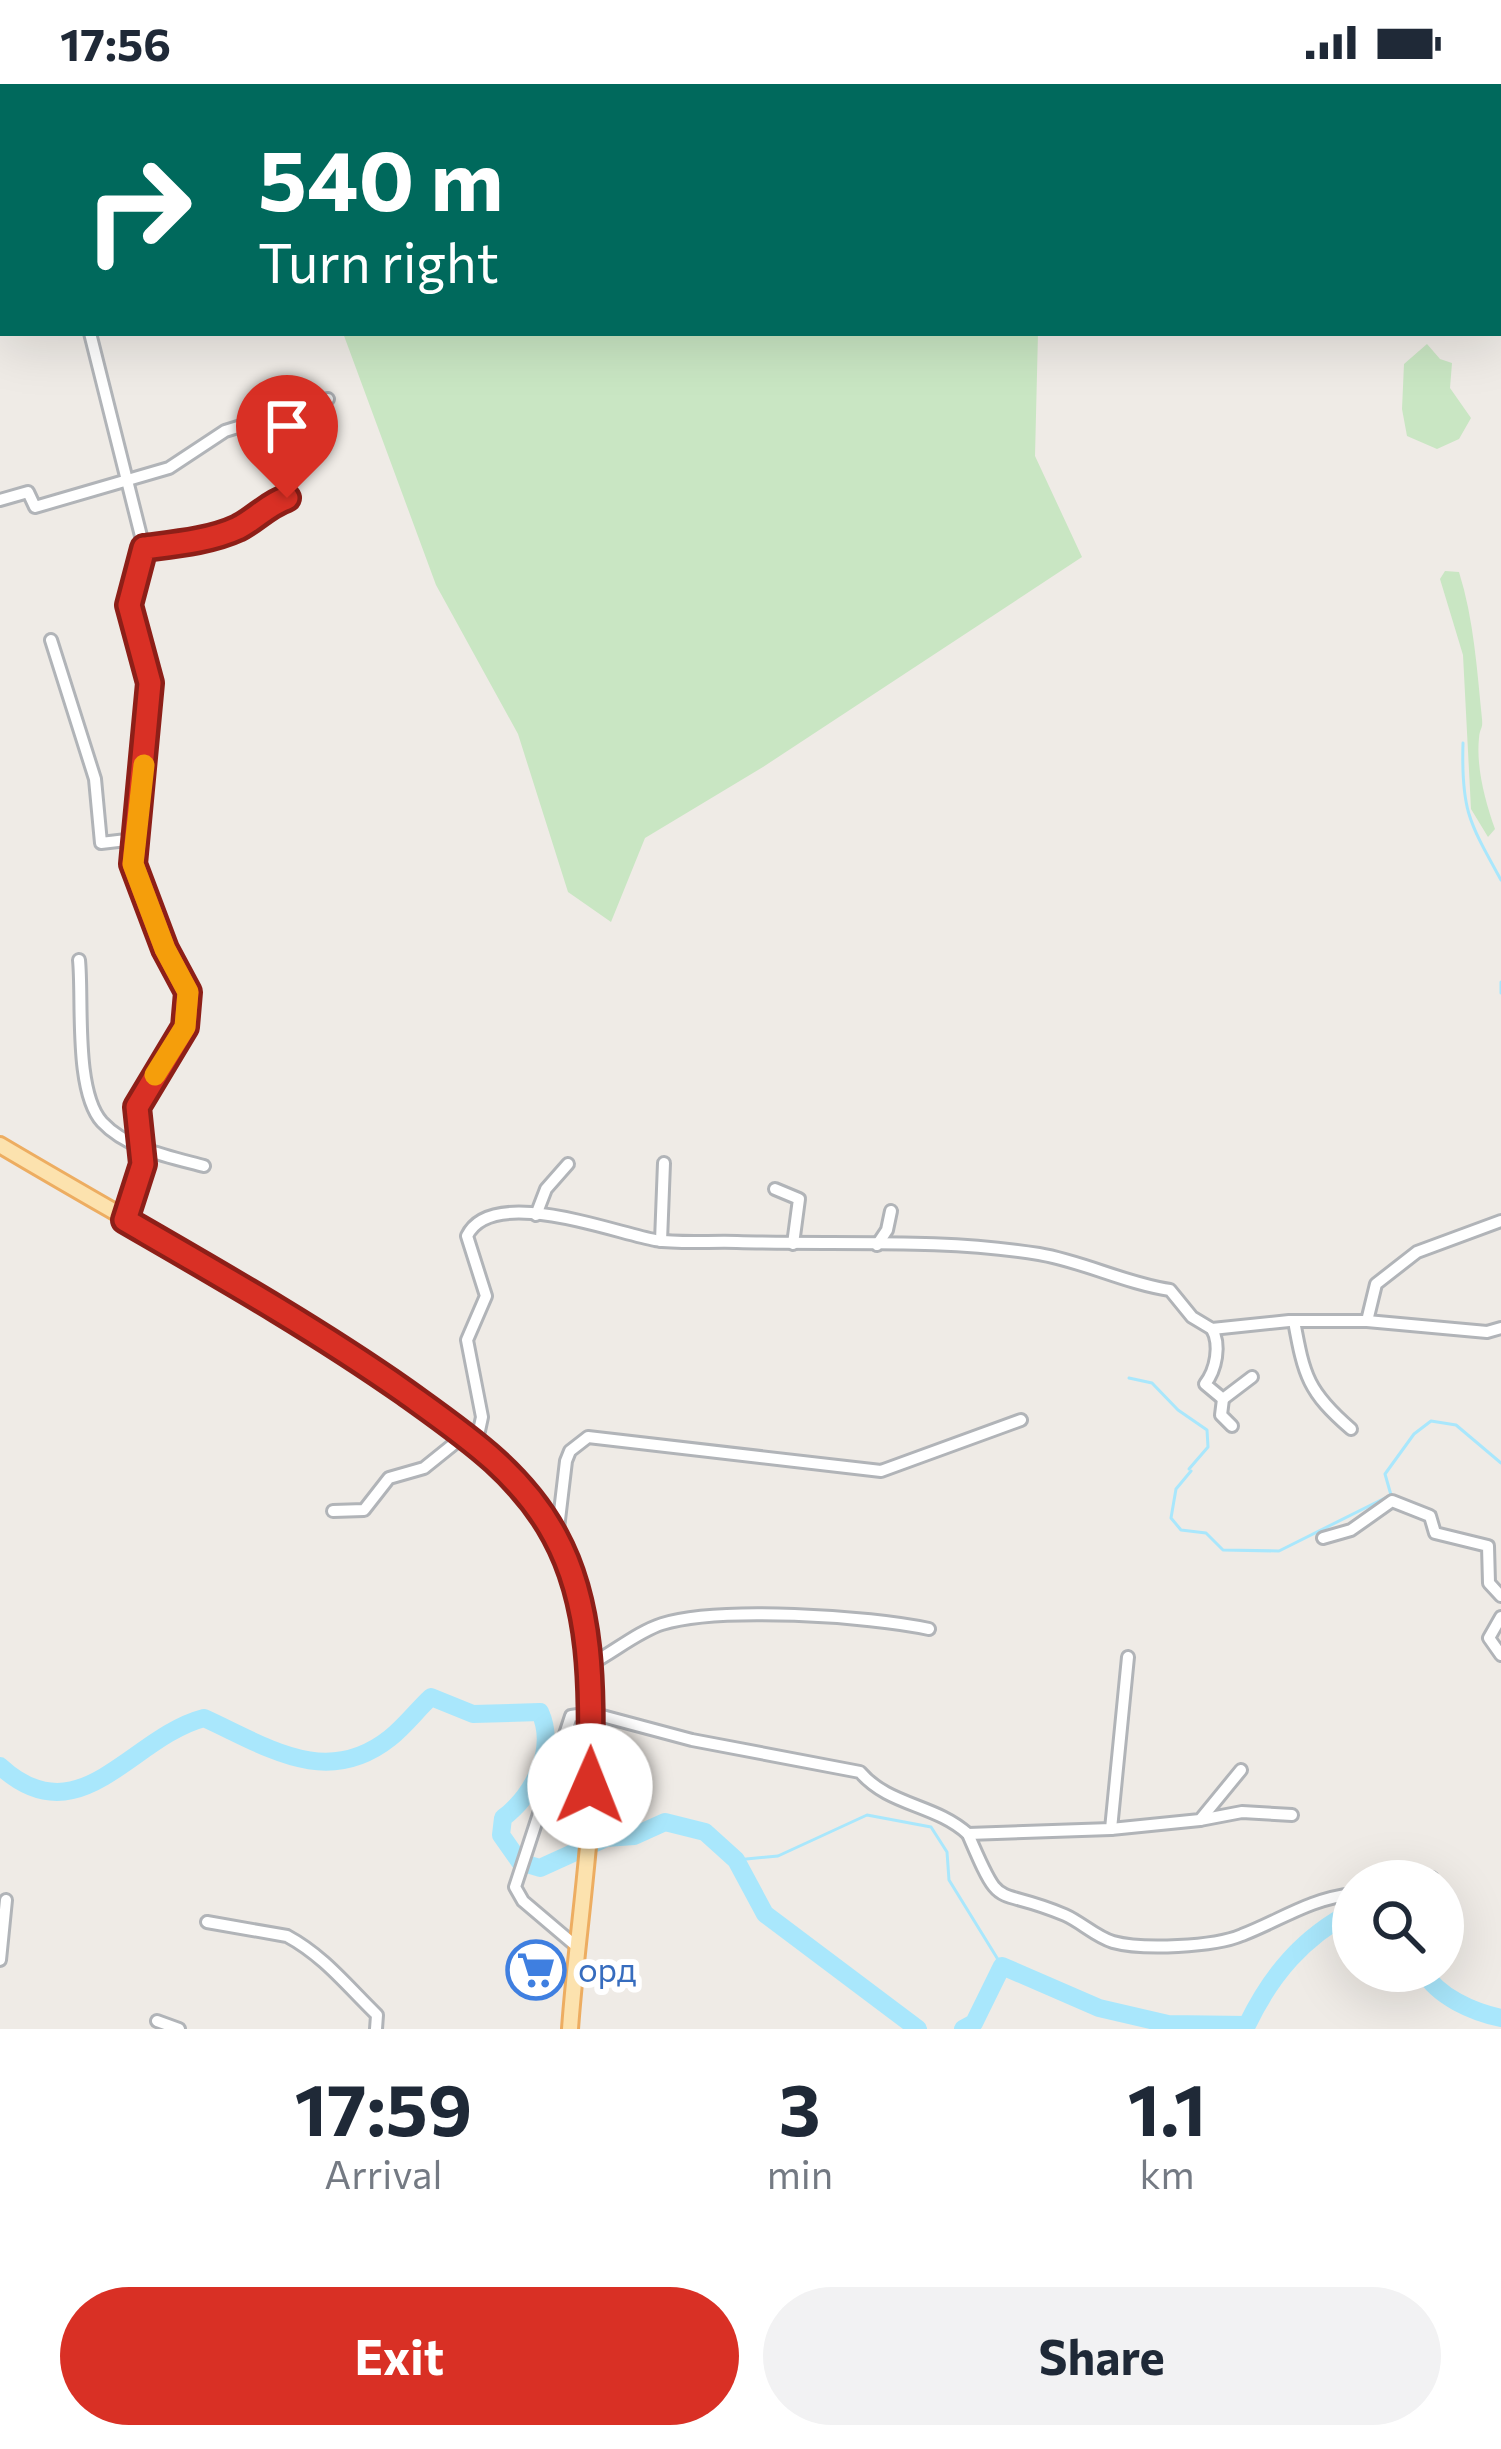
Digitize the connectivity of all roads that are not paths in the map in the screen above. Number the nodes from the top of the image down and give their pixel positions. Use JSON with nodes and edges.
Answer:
{"nodes":[{"id":1,"x":91,"y":336,"type":"edge"},
{"id":2,"x":328,"y":399,"type":"dead end"},
{"id":3,"x":127,"y":482,"type":"junction"},
{"id":4,"x":287,"y":498,"type":"dead end"},
{"id":5,"x":0,"y":500,"type":"edge"},
{"id":6,"x":144,"y":548,"type":"junction"},
{"id":7,"x":52,"y":640,"type":"dead end"},
{"id":8,"x":134,"y":839,"type":"junction"},
{"id":9,"x":80,"y":961,"type":"dead end"},
{"id":10,"x":0,"y":1144,"type":"edge"},
{"id":11,"x":142,"y":1149,"type":"junction"},
{"id":12,"x":664,"y":1163,"type":"dead end"},
{"id":13,"x":568,"y":1164,"type":"dead end"},
{"id":14,"x":204,"y":1166,"type":"dead end"},
{"id":15,"x":775,"y":1190,"type":"dead end"},
{"id":16,"x":891,"y":1211,"type":"dead end"},
{"id":17,"x":536,"y":1215,"type":"junction"},
{"id":18,"x":125,"y":1220,"type":"junction"},
{"id":19,"x":1501,"y":1221,"type":"edge"},
{"id":20,"x":661,"y":1241,"type":"junction"},
{"id":21,"x":794,"y":1244,"type":"junction"},
{"id":22,"x":877,"y":1245,"type":"junction"},
{"id":23,"x":1294,"y":1321,"type":"junction"},
{"id":24,"x":1367,"y":1321,"type":"junction"},
{"id":25,"x":1501,"y":1328,"type":"edge"},
{"id":26,"x":1212,"y":1329,"type":"junction"},
{"id":27,"x":1252,"y":1377,"type":"dead end"},
{"id":28,"x":1223,"y":1399,"type":"junction"},
{"id":29,"x":1021,"y":1420,"type":"dead end"},
{"id":30,"x":1232,"y":1426,"type":"dead end"},
{"id":31,"x":1351,"y":1429,"type":"dead end"},
{"id":32,"x":467,"y":1436,"type":"junction"},
{"id":33,"x":333,"y":1511,"type":"dead end"},
{"id":34,"x":557,"y":1538,"type":"junction"},
{"id":35,"x":1324,"y":1538,"type":"dead end"},
{"id":36,"x":1501,"y":1596,"type":"edge"},
{"id":37,"x":1501,"y":1617,"type":"edge"},
{"id":38,"x":929,"y":1629,"type":"dead end"},
{"id":39,"x":1501,"y":1655,"type":"edge"},
{"id":40,"x":1128,"y":1657,"type":"dead end"},
{"id":41,"x":590,"y":1665,"type":"junction"},
{"id":42,"x":591,"y":1713,"type":"junction"},
{"id":43,"x":1241,"y":1770,"type":"dead end"},
{"id":44,"x":1292,"y":1815,"type":"dead end"},
{"id":45,"x":1200,"y":1820,"type":"junction"},
{"id":46,"x":1111,"y":1828,"type":"junction"},
{"id":47,"x":968,"y":1834,"type":"junction"},
{"id":48,"x":1332,"y":1898,"type":"edge"},
{"id":49,"x":6,"y":1900,"type":"dead end"},
{"id":50,"x":207,"y":1922,"type":"dead end"},
{"id":51,"x":576,"y":1946,"type":"junction"},
{"id":52,"x":0,"y":1960,"type":"edge"},
{"id":53,"x":157,"y":2021,"type":"dead end"},
{"id":54,"x":179,"y":2029,"type":"edge"},
{"id":55,"x":376,"y":2029,"type":"edge"},
{"id":56,"x":571,"y":2029,"type":"edge"}],
"edges":[{"from":1,"to":3,"type":"street"},
{"from":2,"to":3,"type":"street"},
{"from":3,"to":5,"type":"street"},
{"from":3,"to":6,"type":"street"},
{"from":4,"to":6,"type":"street"},
{"from":6,"to":8,"type":"street"},
{"from":7,"to":8,"type":"street"},
{"from":8,"to":11,"type":"street"},
{"from":9,"to":11,"type":"street"},
{"from":10,"to":18,"type":"main road"},
{"from":11,"to":14,"type":"street"},
{"from":11,"to":18,"type":"street"},
{"from":12,"to":20,"type":"street"},
{"from":13,"to":17,"type":"street"},
{"from":15,"to":21,"type":"street"},
{"from":16,"to":22,"type":"street"},
{"from":17,"to":20,"type":"street"},
{"from":17,"to":32,"type":"street"},
{"from":18,"to":32,"type":"main road"},
{"from":19,"to":24,"type":"street"},
{"from":20,"to":21,"type":"street"},
{"from":21,"to":22,"type":"street"},
{"from":22,"to":26,"type":"street"},
{"from":23,"to":24,"type":"street"},
{"from":23,"to":26,"type":"street"},
{"from":23,"to":31,"type":"street"},
{"from":24,"to":25,"type":"street"},
{"from":26,"to":28,"type":"street"},
{"from":27,"to":28,"type":"street"},
{"from":28,"to":30,"type":"street"},
{"from":29,"to":34,"type":"street"},
{"from":32,"to":33,"type":"street"},
{"from":32,"to":34,"type":"main road"},
{"from":34,"to":41,"type":"main road"},
{"from":35,"to":36,"type":"street"},
{"from":37,"to":39,"type":"street"},
{"from":38,"to":41,"type":"street"},
{"from":40,"to":46,"type":"street"},
{"from":41,"to":42,"type":"main road"},
{"from":42,"to":47,"type":"street"},
{"from":42,"to":51,"type":"main road"},
{"from":42,"to":51,"type":"street"},
{"from":43,"to":45,"type":"street"},
{"from":44,"to":45,"type":"street"},
{"from":45,"to":46,"type":"street"},
{"from":46,"to":47,"type":"street"},
{"from":47,"to":48,"type":"street"},
{"from":49,"to":52,"type":"street"},
{"from":50,"to":55,"type":"street"},
{"from":51,"to":56,"type":"main road"},
{"from":53,"to":54,"type":"street"}]}
